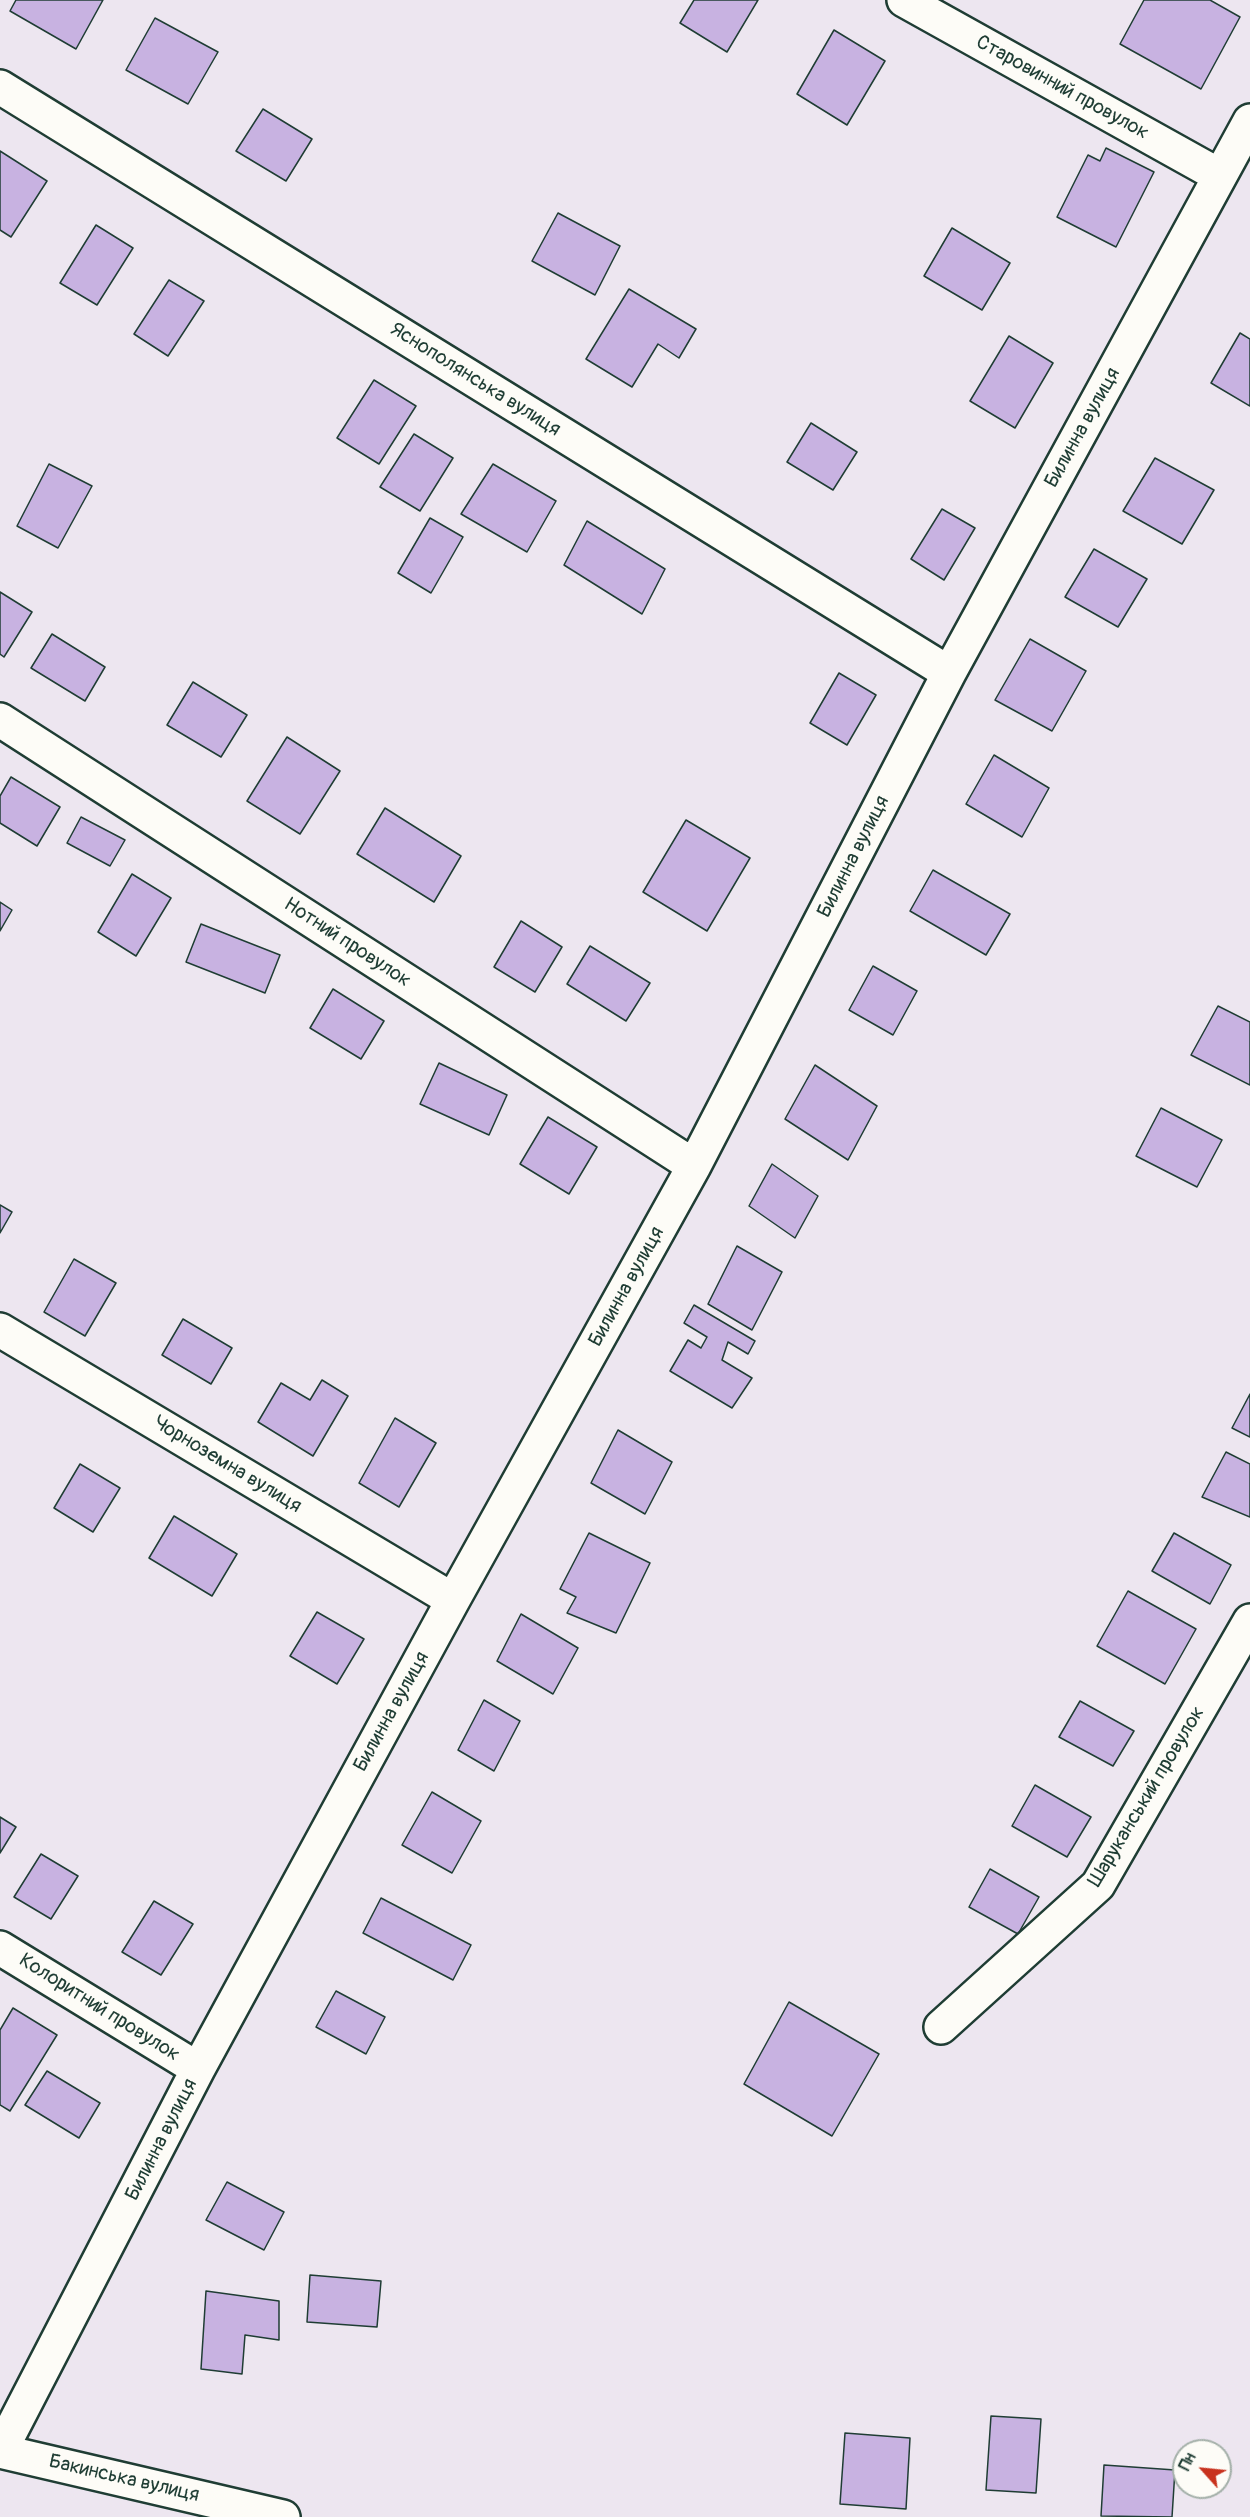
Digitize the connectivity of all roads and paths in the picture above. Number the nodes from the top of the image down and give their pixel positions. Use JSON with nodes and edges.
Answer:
{"nodes":[{"id":1,"x":904,"y":0,"type":"edge"},
{"id":2,"x":0,"y":87,"type":"edge"},
{"id":3,"x":1250,"y":121,"type":"edge"},
{"id":4,"x":1220,"y":176,"type":"junction"},
{"id":5,"x":949,"y":673,"type":"junction"},
{"id":6,"x":0,"y":720,"type":"edge"},
{"id":7,"x":694,"y":1166,"type":"junction"},
{"id":8,"x":0,"y":1330,"type":"edge"},
{"id":9,"x":453,"y":1600,"type":"junction"},
{"id":10,"x":1250,"y":1621,"type":"edge"},
{"id":11,"x":0,"y":1948,"type":"edge"},
{"id":12,"x":940,"y":2027,"type":"dead end"},
{"id":13,"x":198,"y":2069,"type":"junction"},
{"id":14,"x":0,"y":2450,"type":"edge"},
{"id":15,"x":283,"y":2517,"type":"edge"}],
"edges":[{"from":1,"to":4,"type":"street","name":"Старовинний провулок"},
{"from":2,"to":5,"type":"street","name":"Яснополянська вулиця"},
{"from":3,"to":4,"type":"street","name":"Билинна вулиця"},
{"from":4,"to":5,"type":"street","name":"Билинна вулиця"},
{"from":5,"to":7,"type":"street","name":"Билинна вулиця"},
{"from":6,"to":7,"type":"street","name":"Нотний провулок"},
{"from":7,"to":9,"type":"street","name":"Билинна вулиця"},
{"from":8,"to":9,"type":"street","name":"Чорноземна вулиця"},
{"from":9,"to":13,"type":"street","name":"Билинна вулиця"},
{"from":10,"to":12,"type":"street","name":"Шаруканський провулок"},
{"from":11,"to":13,"type":"street","name":"Колоритний провулок"},
{"from":13,"to":14,"type":"street","name":"Билинна вулиця"},
{"from":14,"to":15,"type":"street","name":"Бакинська вулиця"}]}
